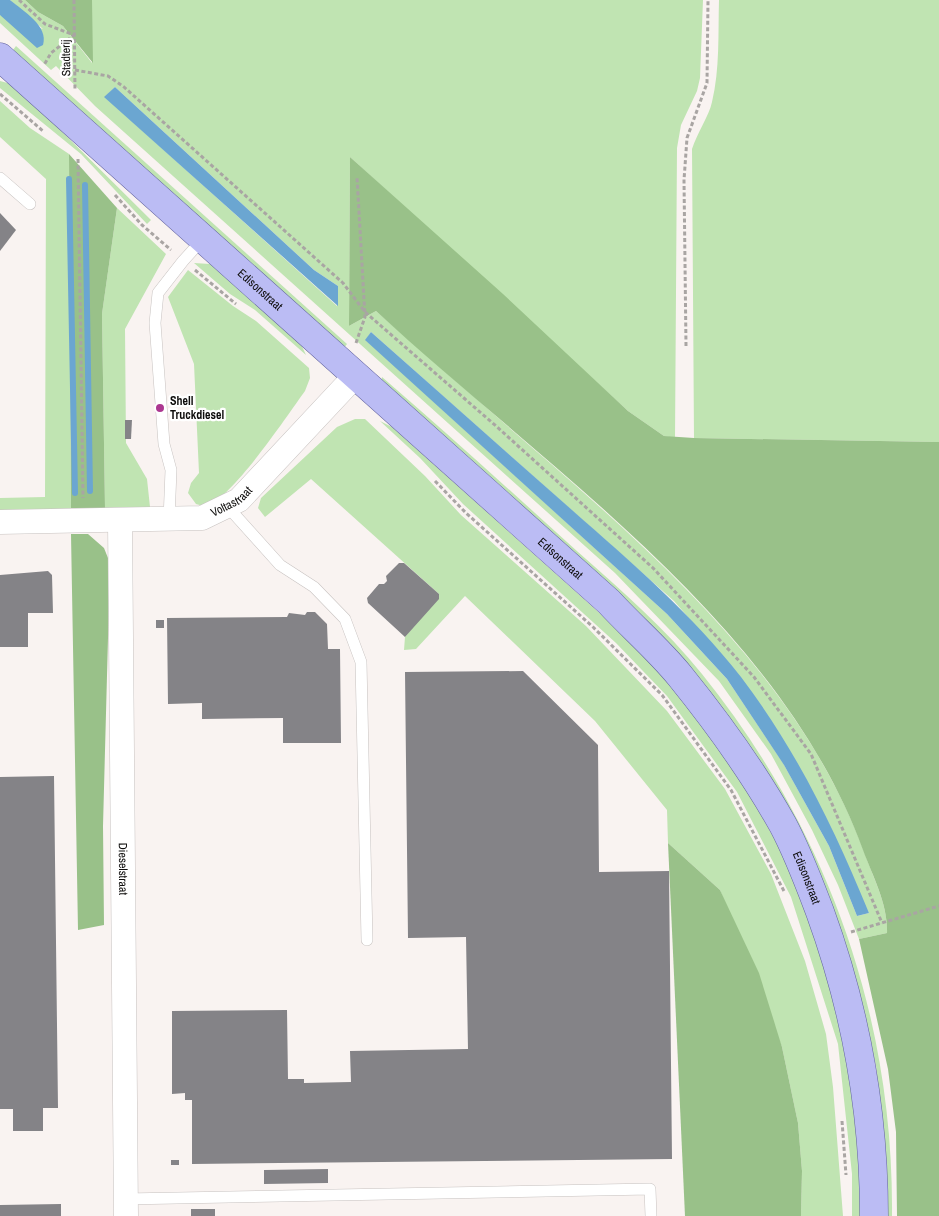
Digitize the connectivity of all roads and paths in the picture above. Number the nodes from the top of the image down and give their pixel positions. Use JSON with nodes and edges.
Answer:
{"nodes":[{"id":1,"x":19,"y":0,"type":"edge"},
{"id":2,"x":74,"y":0,"type":"edge"},
{"id":3,"x":708,"y":0,"type":"edge"},
{"id":4,"x":74,"y":35,"type":"junction"},
{"id":5,"x":0,"y":57,"type":"edge"},
{"id":6,"x":43,"y":66,"type":"dead end"},
{"id":7,"x":75,"y":70,"type":"junction"},
{"id":8,"x":0,"y":94,"type":"edge"},
{"id":9,"x":60,"y":111,"type":"junction"},
{"id":10,"x":51,"y":136,"type":"dead end"},
{"id":11,"x":82,"y":160,"type":"dead end"},
{"id":12,"x":357,"y":177,"type":"dead end"},
{"id":13,"x":0,"y":178,"type":"edge"},
{"id":14,"x":112,"y":191,"type":"dead end"},
{"id":15,"x":30,"y":204,"type":"dead end"},
{"id":16,"x":203,"y":239,"type":"junction"},
{"id":17,"x":183,"y":260,"type":"junction"},
{"id":18,"x":241,"y":307,"type":"dead end"},
{"id":19,"x":365,"y":312,"type":"junction"},
{"id":20,"x":686,"y":346,"type":"dead end"},
{"id":21,"x":348,"y":369,"type":"junction"},
{"id":22,"x":434,"y":480,"type":"dead end"},
{"id":23,"x":227,"y":506,"type":"junction"},
{"id":24,"x":169,"y":520,"type":"junction"},
{"id":25,"x":83,"y":521,"type":"junction"},
{"id":26,"x":120,"y":521,"type":"junction"},
{"id":27,"x":0,"y":522,"type":"edge"},
{"id":28,"x":786,"y":894,"type":"dead end"},
{"id":29,"x":939,"y":906,"type":"edge"},
{"id":30,"x":882,"y":923,"type":"junction"},
{"id":31,"x":851,"y":932,"type":"dead end"},
{"id":32,"x":367,"y":940,"type":"dead end"},
{"id":33,"x":842,"y":1120,"type":"dead end"},
{"id":34,"x":847,"y":1182,"type":"dead end"},
{"id":35,"x":125,"y":1207,"type":"edge"},
{"id":36,"x":651,"y":1216,"type":"edge"},
{"id":37,"x":874,"y":1216,"type":"edge"}],
"edges":[{"from":1,"to":4,"type":"path"},
{"from":2,"to":4,"type":"path","name":"Stadterij"},
{"from":3,"to":20,"type":"path"},
{"from":4,"to":6,"type":"path"},
{"from":4,"to":7,"type":"path","name":"Stadterij"},
{"from":5,"to":9,"type":"main road","name":"Edisonstraat"},
{"from":7,"to":9,"type":"path","name":"Stadterij"},
{"from":7,"to":19,"type":"path"},
{"from":8,"to":10,"type":"path"},
{"from":9,"to":16,"type":"main road","name":"Edisonstraat"},
{"from":11,"to":25,"type":"path"},
{"from":12,"to":19,"type":"path"},
{"from":13,"to":15,"type":"lane"},
{"from":14,"to":17,"type":"path","name":"Edisonstraat"},
{"from":16,"to":17,"type":"lane"},
{"from":16,"to":21,"type":"main road","name":"Edisonstraat"},
{"from":17,"to":18,"type":"path","name":"Edisonstraat"},
{"from":17,"to":24,"type":"lane"},
{"from":19,"to":21,"type":"path"},
{"from":19,"to":30,"type":"path"},
{"from":21,"to":23,"type":"street","name":"Voltastraat"},
{"from":21,"to":37,"type":"main road","name":"Edisonstraat"},
{"from":22,"to":28,"type":"path","name":"Edisonstraat"},
{"from":23,"to":24,"type":"street","name":"Voltastraat"},
{"from":23,"to":32,"type":"lane"},
{"from":24,"to":26,"type":"street","name":"Voltastraat"},
{"from":25,"to":26,"type":"street","name":"Voltastraat"},
{"from":25,"to":27,"type":"street","name":"Voltastraat"},
{"from":26,"to":35,"type":"street","name":"Dieselstraat"},
{"from":29,"to":30,"type":"path"},
{"from":30,"to":31,"type":"path"},
{"from":33,"to":34,"type":"path"},
{"from":35,"to":36,"type":"lane"}]}
